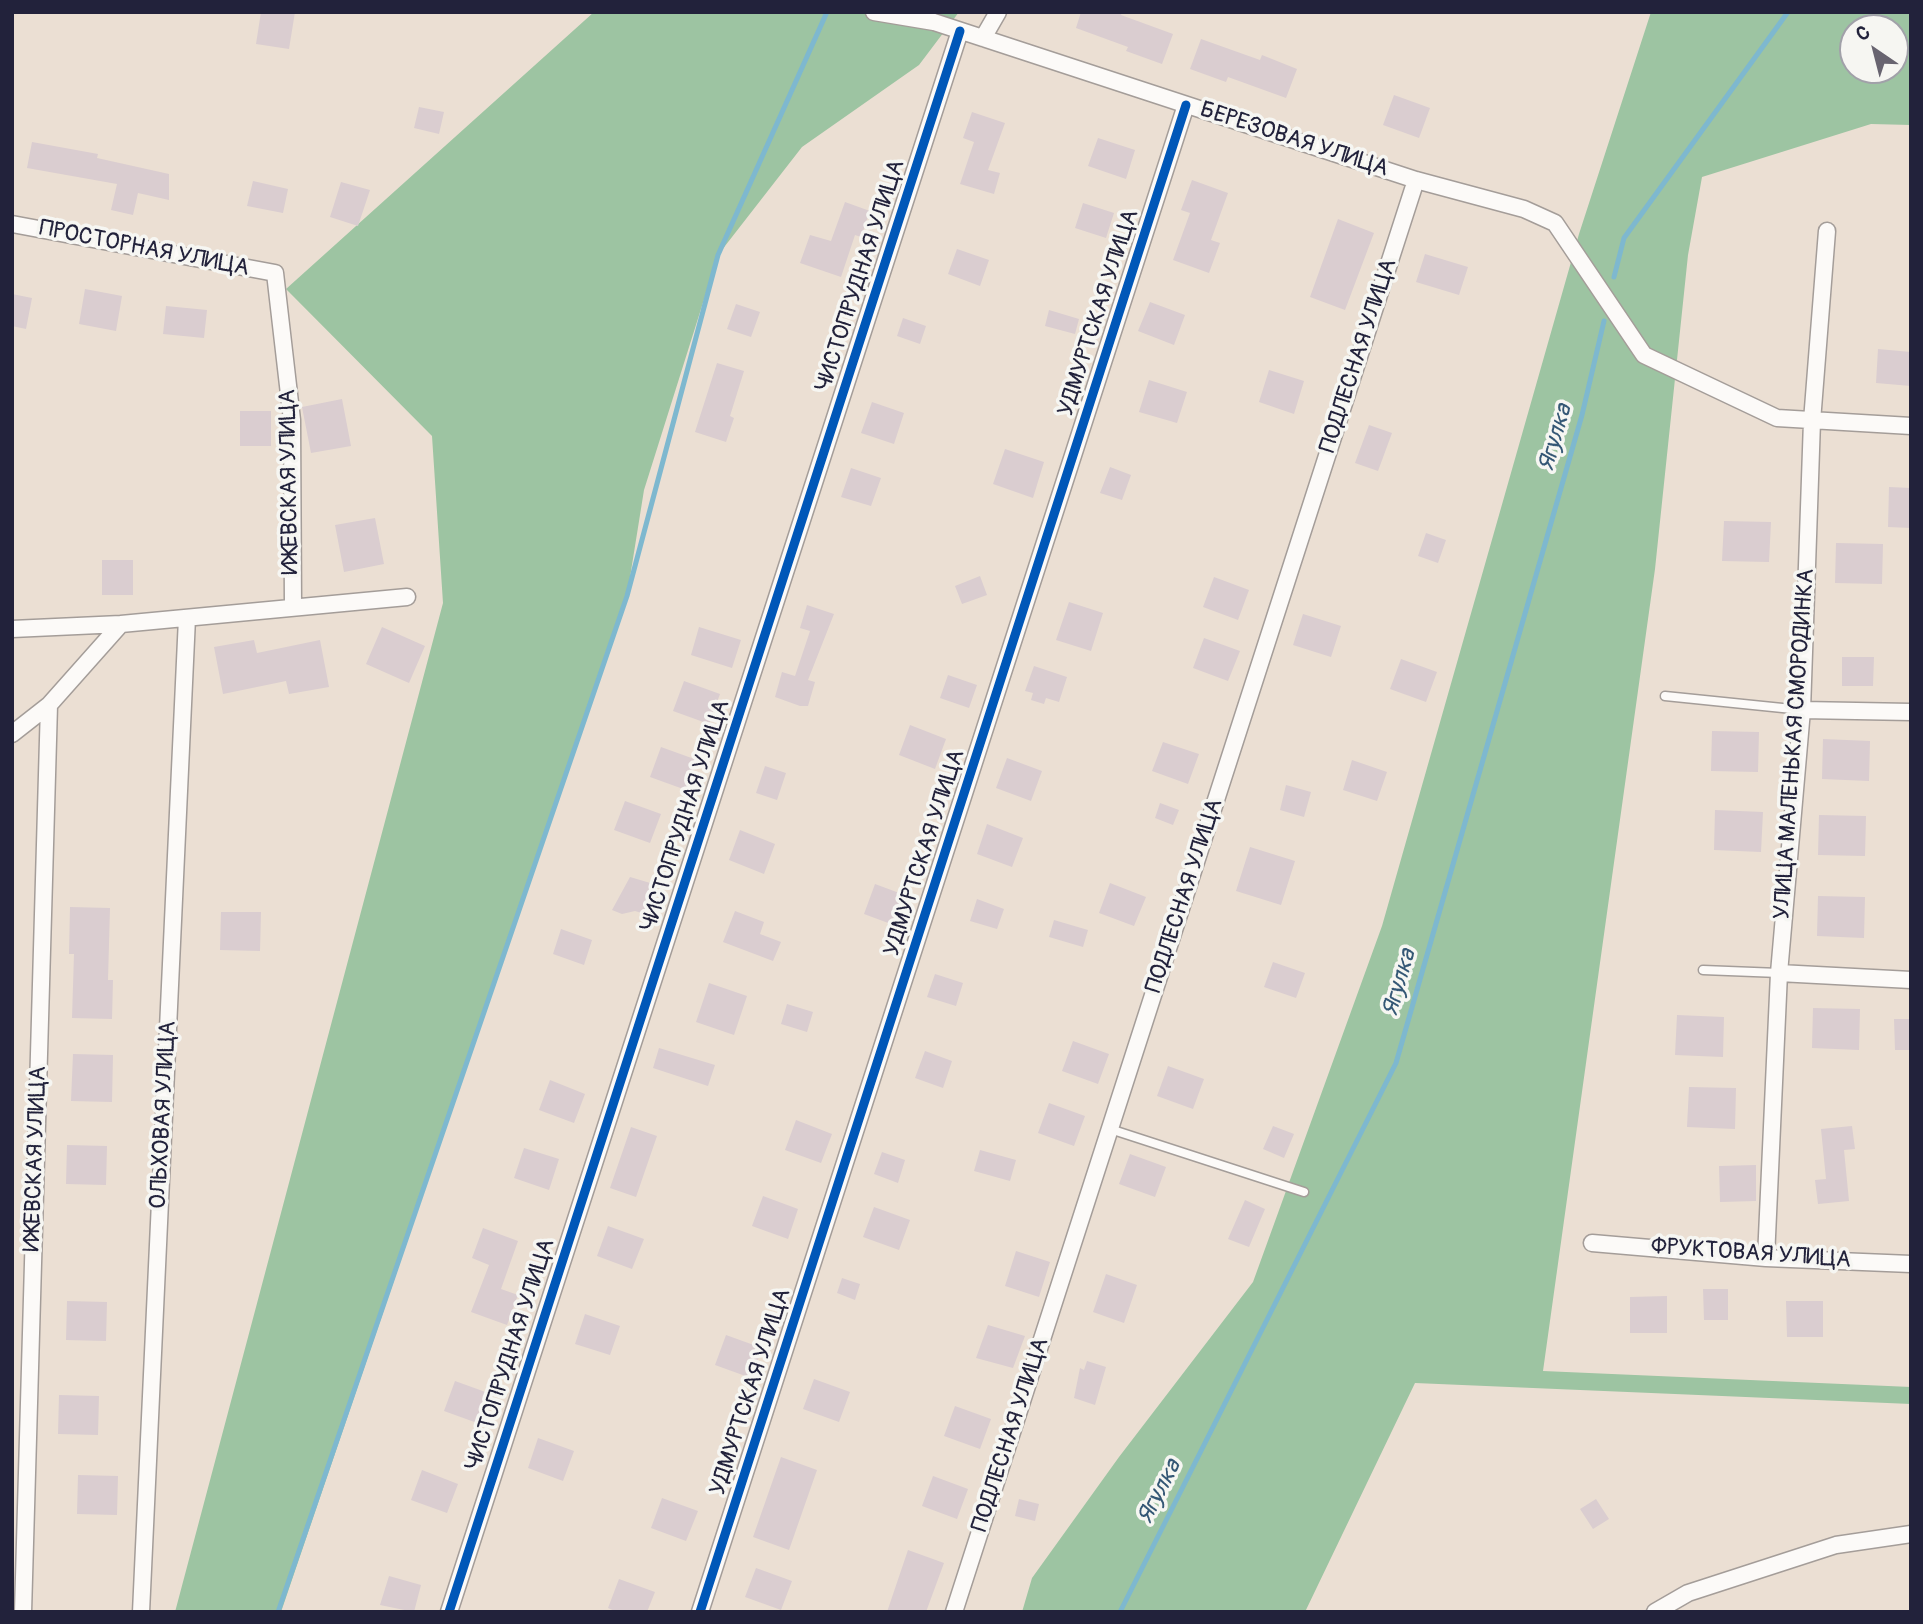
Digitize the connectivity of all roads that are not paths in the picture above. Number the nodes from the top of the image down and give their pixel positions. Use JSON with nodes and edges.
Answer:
{"nodes":[{"id":1,"x":874,"y":12,"type":"edge"},
{"id":2,"x":998,"y":12,"type":"edge"},
{"id":3,"x":960,"y":32,"type":"junction"},
{"id":4,"x":983,"y":38,"type":"junction"},
{"id":5,"x":1186,"y":106,"type":"junction"},
{"id":6,"x":1416,"y":180,"type":"junction"},
{"id":7,"x":12,"y":224,"type":"edge"},
{"id":8,"x":1827,"y":231,"type":"dead end"},
{"id":9,"x":275,"y":273,"type":"joint"},
{"id":10,"x":1812,"y":421,"type":"junction"},
{"id":11,"x":1911,"y":426,"type":"edge"},
{"id":12,"x":407,"y":597,"type":"dead end"},
{"id":13,"x":293,"y":607,"type":"junction"},
{"id":14,"x":187,"y":618,"type":"junction"},
{"id":15,"x":121,"y":624,"type":"junction"},
{"id":16,"x":12,"y":629,"type":"edge"},
{"id":17,"x":1665,"y":696,"type":"dead end"},
{"id":18,"x":49,"y":705,"type":"junction"},
{"id":19,"x":1802,"y":710,"type":"junction"},
{"id":20,"x":1911,"y":712,"type":"edge"},
{"id":21,"x":12,"y":734,"type":"edge"},
{"id":22,"x":1703,"y":970,"type":"dead end"},
{"id":23,"x":1779,"y":972,"type":"junction"},
{"id":24,"x":1911,"y":979,"type":"edge"},
{"id":25,"x":1110,"y":1129,"type":"junction"},
{"id":26,"x":1304,"y":1192,"type":"dead end"},
{"id":27,"x":1592,"y":1243,"type":"dead end"},
{"id":28,"x":1766,"y":1258,"type":"junction"},
{"id":29,"x":1911,"y":1264,"type":"edge"},
{"id":30,"x":1911,"y":1534,"type":"edge"},
{"id":31,"x":23,"y":1612,"type":"edge"},
{"id":32,"x":141,"y":1612,"type":"edge"},
{"id":33,"x":449,"y":1612,"type":"edge"},
{"id":34,"x":700,"y":1612,"type":"edge"},
{"id":35,"x":954,"y":1612,"type":"edge"},
{"id":36,"x":1655,"y":1612,"type":"edge"}],
"edges":[{"from":1,"to":3,"type":"street","name":"БЕРЕЗОВАЯ УЛИЦА"},
{"from":2,"to":4,"type":"street"},
{"from":3,"to":4,"type":"street","name":"БЕРЕЗОВАЯ УЛИЦА"},
{"from":3,"to":33,"type":"street","name":"ЧИСТОПРУДНАЯ УЛИЦА"},
{"from":4,"to":5,"type":"street","name":"БЕРЕЗОВАЯ УЛИЦА"},
{"from":5,"to":6,"type":"street","name":"БЕРЕЗОВАЯ УЛИЦА"},
{"from":5,"to":34,"type":"street","name":"УДМУРТСКАЯ УЛИЦА"},
{"from":6,"to":10,"type":"street","name":"БЕРЕЗОВАЯ УЛИЦА"},
{"from":6,"to":25,"type":"street","name":"ПОДЛЕСНАЯ УЛИЦА"},
{"from":7,"to":9,"type":"street","name":"ПРОСТОРНАЯ УЛИЦА"},
{"from":8,"to":10,"type":"street","name":"УЛИЦА МАЛЕНЬКАЯ СМОРОДИНКА"},
{"from":9,"to":13,"type":"street","name":"ИЖЕВСКАЯ УЛИЦА"},
{"from":10,"to":11,"type":"street"},
{"from":10,"to":19,"type":"street","name":"УЛИЦА МАЛЕНЬКАЯ СМОРОДИНКА"},
{"from":12,"to":13,"type":"street"},
{"from":13,"to":14,"type":"street"},
{"from":14,"to":15,"type":"street"},
{"from":14,"to":32,"type":"street","name":"ОЛЬХОВАЯ УЛИЦА"},
{"from":15,"to":16,"type":"street"},
{"from":15,"to":18,"type":"street"},
{"from":17,"to":19,"type":"lane"},
{"from":18,"to":21,"type":"street"},
{"from":18,"to":31,"type":"street","name":"ИЖЕВСКАЯ УЛИЦА"},
{"from":19,"to":20,"type":"street"},
{"from":19,"to":23,"type":"street","name":"УЛИЦА МАЛЕНЬКАЯ СМОРОДИНКА"},
{"from":22,"to":23,"type":"lane"},
{"from":23,"to":24,"type":"street"},
{"from":23,"to":28,"type":"street","name":"УЛИЦА МАЛЕНЬКАЯ СМОРОДИНКА"},
{"from":25,"to":26,"type":"lane"},
{"from":25,"to":35,"type":"street","name":"ПОДЛЕСНАЯ УЛИЦА"},
{"from":27,"to":28,"type":"street","name":"ФРУКТОВАЯ УЛИЦА"},
{"from":28,"to":29,"type":"street","name":"ФРУКТОВАЯ УЛИЦА"},
{"from":30,"to":36,"type":"street"}]}
